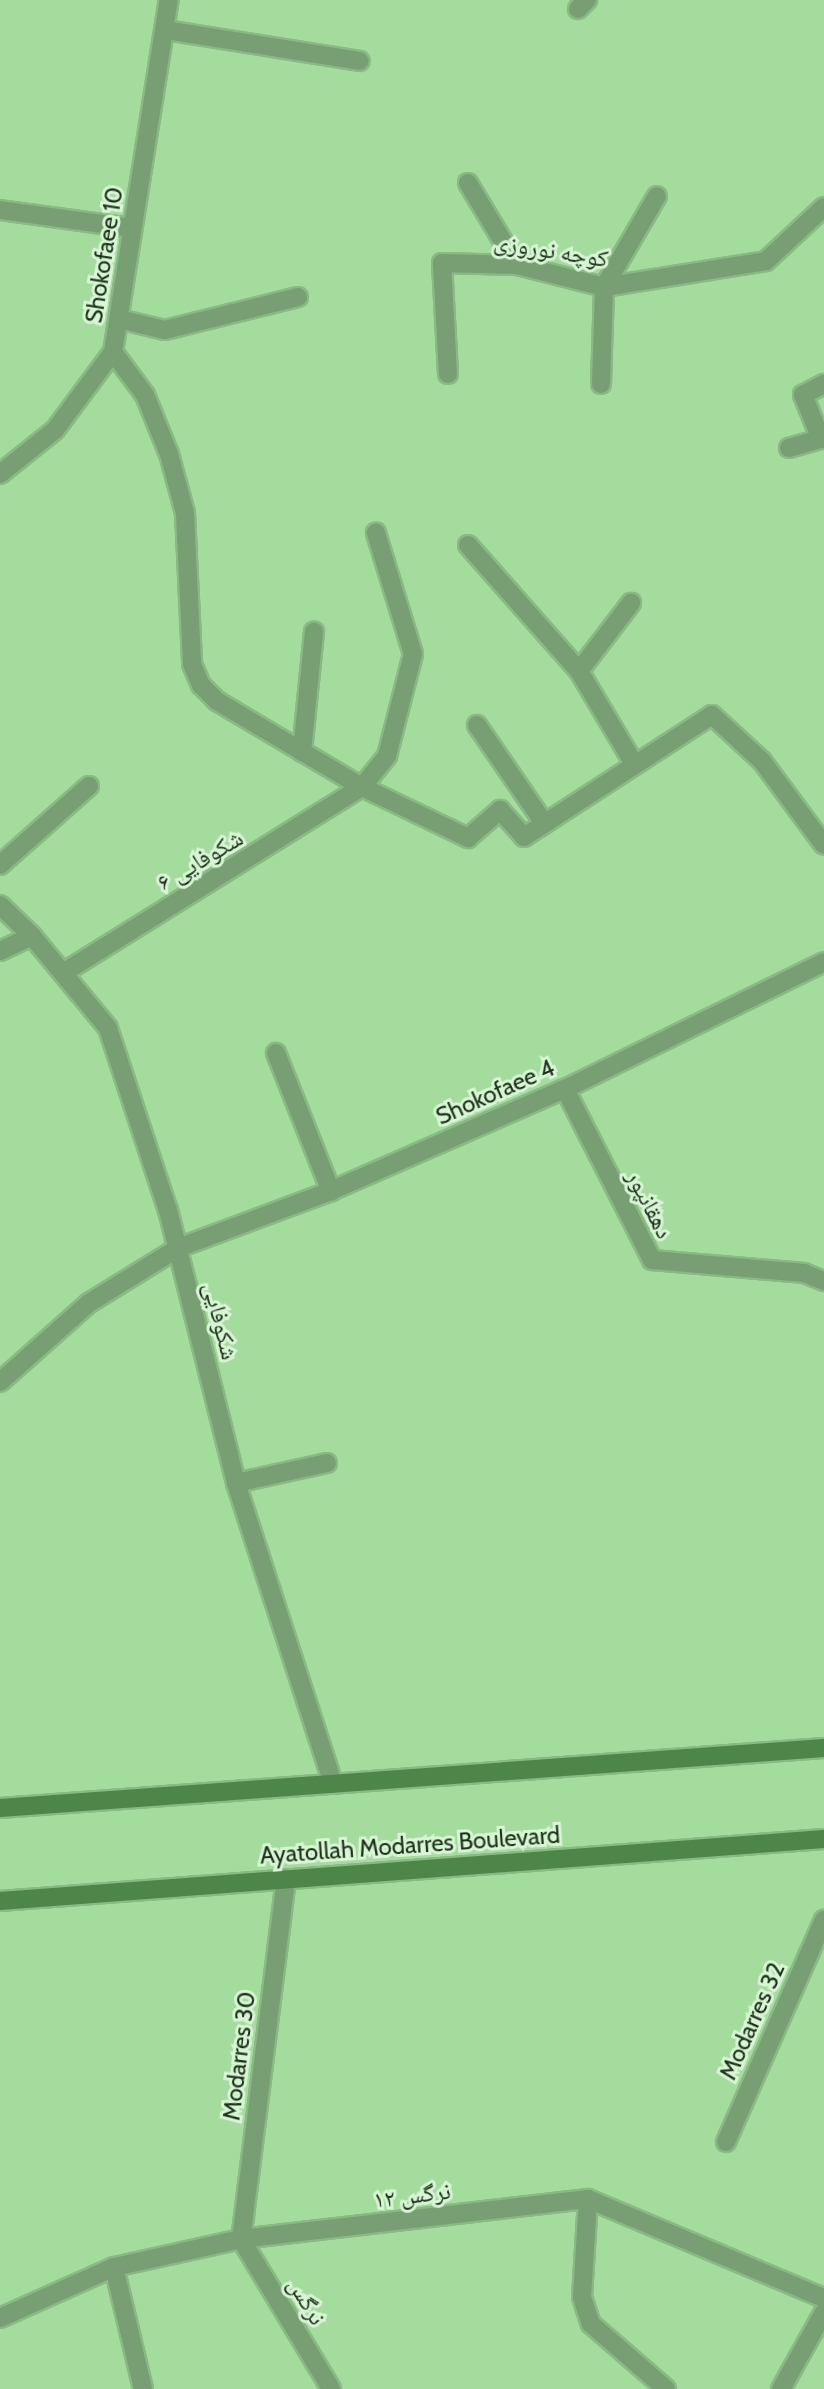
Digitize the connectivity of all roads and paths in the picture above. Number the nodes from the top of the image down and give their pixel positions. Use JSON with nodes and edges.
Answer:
{"nodes":[{"id":1,"x":169,"y":0,"type":"edge"},
{"id":2,"x":166,"y":30,"type":"junction"},
{"id":3,"x":360,"y":61,"type":"dead end"},
{"id":4,"x":468,"y":183,"type":"dead end"},
{"id":5,"x":657,"y":196,"type":"dead end"},
{"id":6,"x":824,"y":207,"type":"edge"},
{"id":7,"x":0,"y":210,"type":"edge"},
{"id":8,"x":132,"y":228,"type":"junction"},
{"id":9,"x":517,"y":265,"type":"junction"},
{"id":10,"x":604,"y":287,"type":"junction"},
{"id":11,"x":298,"y":297,"type":"dead end"},
{"id":12,"x":119,"y":319,"type":"junction"},
{"id":13,"x":113,"y":352,"type":"junction"},
{"id":14,"x":448,"y":374,"type":"dead end"},
{"id":15,"x":601,"y":384,"type":"dead end"},
{"id":16,"x":824,"y":384,"type":"edge"},
{"id":17,"x":789,"y":448,"type":"dead end"},
{"id":18,"x":0,"y":474,"type":"edge"},
{"id":19,"x":376,"y":533,"type":"dead end"},
{"id":20,"x":468,"y":545,"type":"dead end"},
{"id":21,"x":631,"y":603,"type":"dead end"},
{"id":22,"x":314,"y":632,"type":"dead end"},
{"id":23,"x":579,"y":671,"type":"junction"},
{"id":24,"x":477,"y":725,"type":"dead end"},
{"id":25,"x":302,"y":752,"type":"junction"},
{"id":26,"x":633,"y":762,"type":"junction"},
{"id":27,"x":89,"y":786,"type":"dead end"},
{"id":28,"x":362,"y":787,"type":"junction"},
{"id":29,"x":544,"y":823,"type":"junction"},
{"id":30,"x":824,"y":844,"type":"edge"},
{"id":31,"x":0,"y":864,"type":"edge"},
{"id":32,"x":0,"y":905,"type":"edge"},
{"id":33,"x":32,"y":936,"type":"junction"},
{"id":34,"x":0,"y":951,"type":"edge"},
{"id":35,"x":824,"y":962,"type":"edge"},
{"id":36,"x":63,"y":973,"type":"junction"},
{"id":37,"x":276,"y":1053,"type":"dead end"},
{"id":38,"x":565,"y":1089,"type":"junction"},
{"id":39,"x":331,"y":1191,"type":"junction"},
{"id":40,"x":177,"y":1248,"type":"junction"},
{"id":41,"x":824,"y":1281,"type":"edge"},
{"id":42,"x":0,"y":1382,"type":"edge"},
{"id":43,"x":327,"y":1463,"type":"dead end"},
{"id":44,"x":236,"y":1483,"type":"junction"},
{"id":45,"x":824,"y":1748,"type":"edge"},
{"id":46,"x":333,"y":1784,"type":"junction"},
{"id":47,"x":0,"y":1808,"type":"edge"},
{"id":48,"x":824,"y":1839,"type":"edge"},
{"id":49,"x":286,"y":1879,"type":"junction"},
{"id":50,"x":0,"y":1901,"type":"edge"},
{"id":51,"x":824,"y":1920,"type":"edge"},
{"id":52,"x":726,"y":2142,"type":"dead end"},
{"id":53,"x":588,"y":2199,"type":"junction"},
{"id":54,"x":240,"y":2239,"type":"junction"},
{"id":55,"x":114,"y":2267,"type":"junction"},
{"id":56,"x":824,"y":2298,"type":"edge"},
{"id":57,"x":824,"y":2312,"type":"edge"},
{"id":58,"x":0,"y":2318,"type":"edge"},
{"id":59,"x":143,"y":2389,"type":"edge"},
{"id":60,"x":331,"y":2389,"type":"edge"},
{"id":61,"x":666,"y":2389,"type":"edge"},
{"id":62,"x":781,"y":2389,"type":"edge"}],
"edges":[{"from":1,"to":2,"type":"street","name":"Shokofaee 10"},
{"from":2,"to":3,"type":"street"},
{"from":2,"to":8,"type":"street","name":"Shokofaee 10"},
{"from":4,"to":9,"type":"street"},
{"from":5,"to":10,"type":"street"},
{"from":6,"to":10,"type":"street","name":"کوچه نوروزی"},
{"from":7,"to":8,"type":"street"},
{"from":8,"to":12,"type":"street","name":"Shokofaee 10"},
{"from":9,"to":10,"type":"street","name":"کوچه نوروزی"},
{"from":9,"to":14,"type":"street","name":"کوچه نوروزی"},
{"from":10,"to":15,"type":"street"},
{"from":11,"to":12,"type":"street"},
{"from":12,"to":13,"type":"street","name":"Shokofaee 10"},
{"from":13,"to":18,"type":"street","name":"Shokofaee 10"},
{"from":13,"to":25,"type":"street"},
{"from":16,"to":17,"type":"street"},
{"from":19,"to":28,"type":"street","name":"شکوفایی ۶"},
{"from":20,"to":23,"type":"street"},
{"from":21,"to":23,"type":"street"},
{"from":22,"to":25,"type":"street"},
{"from":23,"to":26,"type":"street"},
{"from":24,"to":29,"type":"street"},
{"from":25,"to":28,"type":"street"},
{"from":26,"to":29,"type":"street"},
{"from":26,"to":30,"type":"street"},
{"from":27,"to":31,"type":"street"},
{"from":28,"to":29,"type":"street"},
{"from":28,"to":36,"type":"street","name":"شکوفایی ۶"},
{"from":32,"to":33,"type":"street","name":"شکوفایی"},
{"from":33,"to":34,"type":"street"},
{"from":33,"to":36,"type":"street","name":"شکوفایی"},
{"from":35,"to":38,"type":"street","name":"Shokofaee 4"},
{"from":36,"to":40,"type":"street","name":"شکوفایی"},
{"from":37,"to":39,"type":"street"},
{"from":38,"to":39,"type":"street","name":"Shokofaee 4"},
{"from":38,"to":41,"type":"street","name":"دهقانپور"},
{"from":39,"to":40,"type":"street","name":"Shokofaee 4"},
{"from":40,"to":42,"type":"street","name":"Shokofaee 4"},
{"from":40,"to":44,"type":"street","name":"شکوفایی"},
{"from":43,"to":44,"type":"street"},
{"from":44,"to":46,"type":"street","name":"شکوفایی"},
{"from":45,"to":46,"type":"main road"},
{"from":46,"to":47,"type":"main road"},
{"from":48,"to":49,"type":"main road","name":"Ayatollah Modarres Boulevard"},
{"from":49,"to":50,"type":"main road","name":"Ayatollah Modarres Boulevard"},
{"from":49,"to":54,"type":"street","name":"Modarres 30"},
{"from":51,"to":52,"type":"street","name":"Modarres 32"},
{"from":53,"to":54,"type":"street","name":"نرگس ۱۲"},
{"from":53,"to":56,"type":"street","name":"نرگس ۱۲"},
{"from":53,"to":61,"type":"street"},
{"from":54,"to":55,"type":"street","name":"نرگس ۱۲"},
{"from":54,"to":60,"type":"street","name":"نرگس"},
{"from":55,"to":58,"type":"street","name":"نرگس ۱۲"},
{"from":55,"to":59,"type":"street"},
{"from":57,"to":62,"type":"street"}]}
